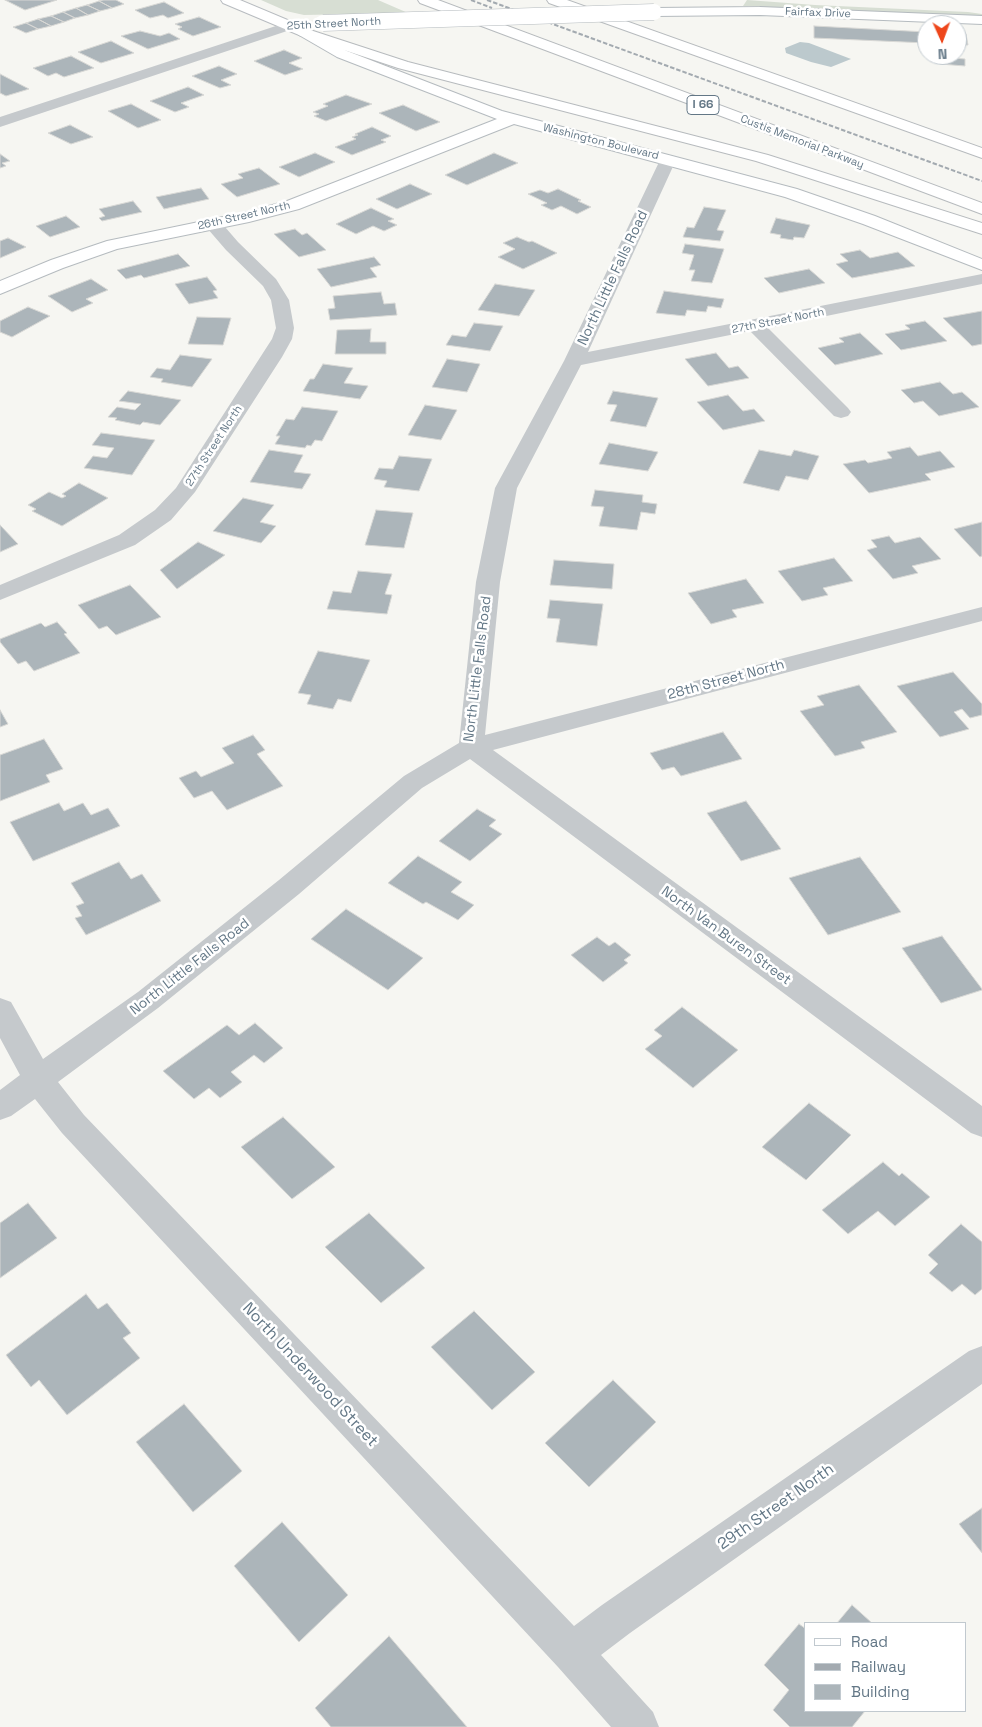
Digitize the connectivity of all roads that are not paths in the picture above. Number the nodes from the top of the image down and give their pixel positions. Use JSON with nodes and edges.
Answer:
{"nodes":[{"id":1,"x":228,"y":0,"type":"edge"},
{"id":2,"x":425,"y":0,"type":"edge"},
{"id":3,"x":554,"y":0,"type":"edge"},
{"id":4,"x":583,"y":0,"type":"edge"},
{"id":5,"x":689,"y":0,"type":"edge"},
{"id":6,"x":770,"y":0,"type":"edge"},
{"id":7,"x":731,"y":5,"type":"edge"},
{"id":8,"x":982,"y":11,"type":"edge"},
{"id":9,"x":654,"y":12,"type":"junction"},
{"id":10,"x":982,"y":20,"type":"edge"},
{"id":11,"x":288,"y":26,"type":"junction"},
{"id":12,"x":304,"y":32,"type":"junction"},
{"id":13,"x":721,"y":60,"type":"junction"},
{"id":14,"x":510,"y":119,"type":"junction"},
{"id":15,"x":0,"y":122,"type":"edge"},
{"id":16,"x":982,"y":153,"type":"edge"},
{"id":17,"x":668,"y":160,"type":"junction"},
{"id":18,"x":982,"y":210,"type":"edge"},
{"id":19,"x":213,"y":224,"type":"junction"},
{"id":20,"x":982,"y":229,"type":"edge"},
{"id":21,"x":982,"y":265,"type":"edge"},
{"id":22,"x":982,"y":280,"type":"edge"},
{"id":23,"x":0,"y":288,"type":"edge"},
{"id":24,"x":756,"y":326,"type":"junction"},
{"id":25,"x":574,"y":361,"type":"junction"},
{"id":26,"x":841,"y":412,"type":"dead end"},
{"id":27,"x":0,"y":593,"type":"edge"},
{"id":28,"x":982,"y":614,"type":"edge"},
{"id":29,"x":471,"y":747,"type":"junction"},
{"id":30,"x":0,"y":1010,"type":"edge"},
{"id":31,"x":38,"y":1079,"type":"junction"},
{"id":32,"x":0,"y":1107,"type":"edge"},
{"id":33,"x":982,"y":1124,"type":"edge"},
{"id":34,"x":982,"y":1363,"type":"edge"},
{"id":35,"x":572,"y":1653,"type":"junction"},
{"id":36,"x":638,"y":1727,"type":"edge"}],
"edges":[{"from":1,"to":11,"type":"main road","name":"Washington Boulevard"},
{"from":2,"to":18,"type":"main road","name":"Custis Memorial Parkway","number":"I 66"},
{"from":3,"to":13,"type":"main road"},
{"from":4,"to":13,"type":"main road"},
{"from":5,"to":9,"type":"main road"},
{"from":6,"to":8,"type":"main road","name":"Fairfax Drive"},
{"from":7,"to":9,"type":"main road","name":"Fairfax Drive"},
{"from":7,"to":10,"type":"main road","name":"Fairfax Drive"},
{"from":9,"to":11,"type":"main road","name":"25th Street North","bridge":true},
{"from":11,"to":12,"type":"main road","name":"Washington Boulevard"},
{"from":11,"to":15,"type":"street","name":"25th Street North"},
{"from":12,"to":14,"type":"main road","name":"Washington Boulevard"},
{"from":12,"to":20,"type":"main road"},
{"from":13,"to":16,"type":"main road"},
{"from":14,"to":17,"type":"main road","name":"Washington Boulevard"},
{"from":14,"to":19,"type":"main road","name":"26th Street North"},
{"from":17,"to":21,"type":"main road","name":"Washington Boulevard"},
{"from":17,"to":25,"type":"street","name":"North Little Falls Road"},
{"from":19,"to":23,"type":"main road","name":"26th Street North"},
{"from":19,"to":27,"type":"street","name":"27th Street North"},
{"from":22,"to":24,"type":"street","name":"27th Street North"},
{"from":24,"to":25,"type":"street","name":"27th Street North"},
{"from":24,"to":26,"type":"street"},
{"from":25,"to":29,"type":"street","name":"North Little Falls Road"},
{"from":28,"to":29,"type":"street","name":"28th Street North"},
{"from":29,"to":31,"type":"street","name":"North Little Falls Road"},
{"from":29,"to":33,"type":"street","name":"North Van Buren Street"},
{"from":30,"to":31,"type":"street","name":"North Underwood Street"},
{"from":31,"to":32,"type":"street","name":"North Little Falls Road"},
{"from":31,"to":35,"type":"street","name":"North Underwood Street"},
{"from":34,"to":35,"type":"street","name":"29th Street North"},
{"from":35,"to":36,"type":"street","name":"North Underwood Street"}]}
